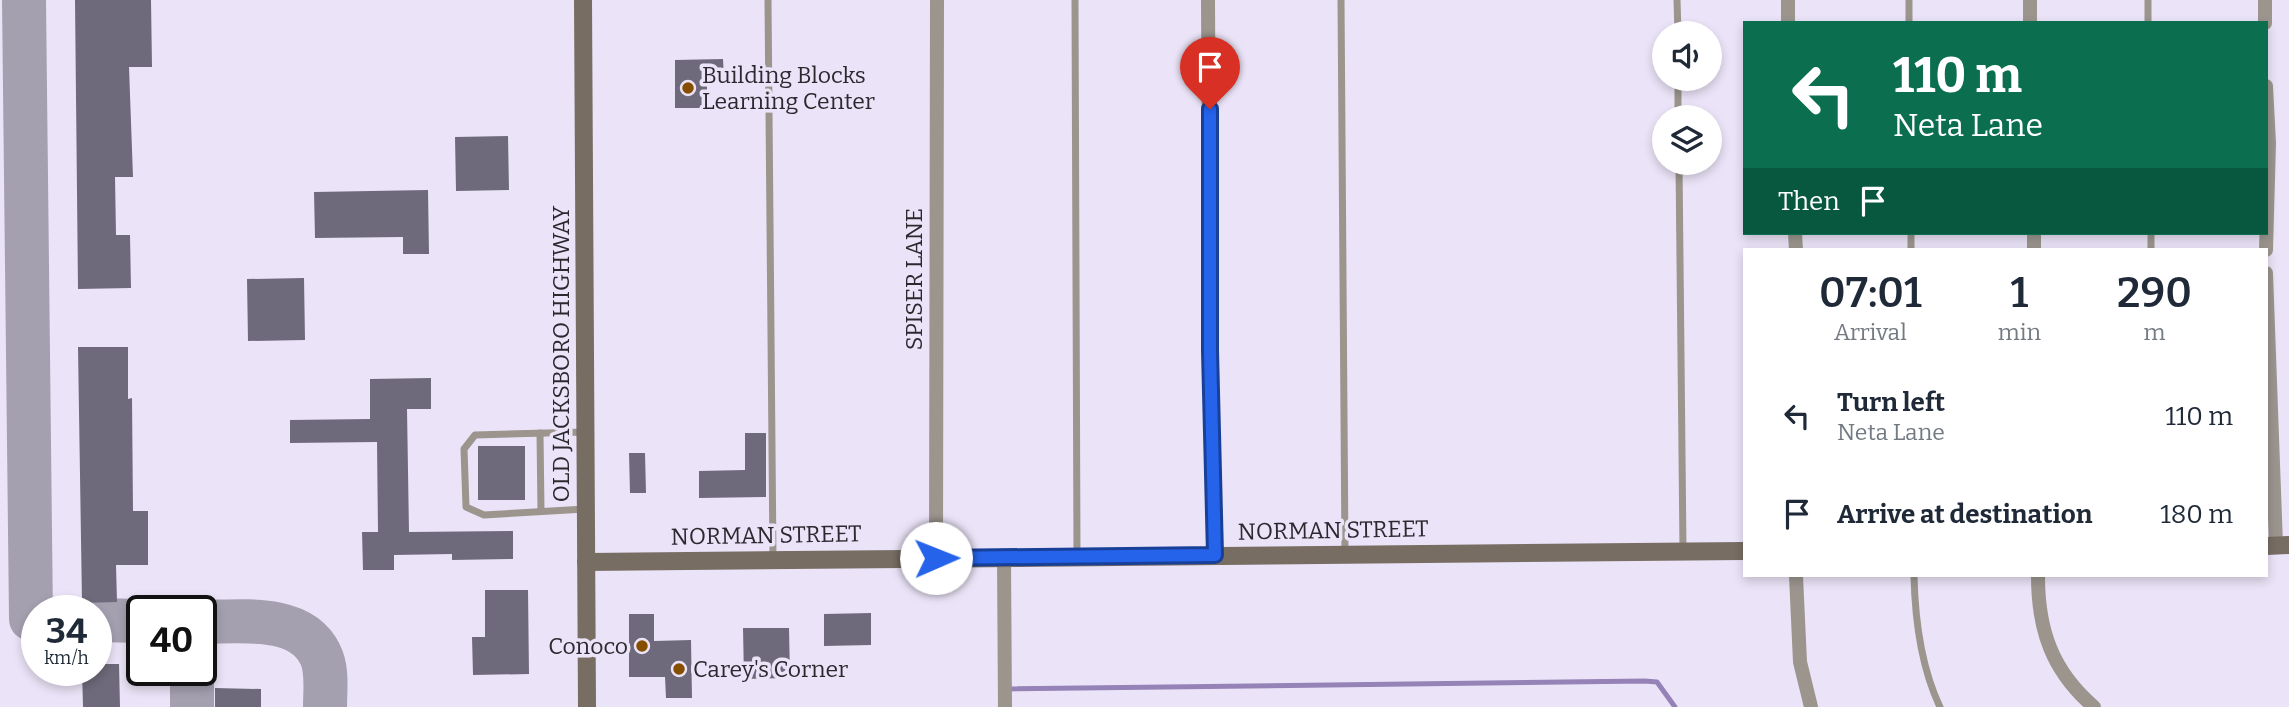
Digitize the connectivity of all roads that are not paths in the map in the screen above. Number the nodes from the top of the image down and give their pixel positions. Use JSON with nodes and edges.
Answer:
{"nodes":[{"id":1,"x":583,"y":0,"type":"edge"},
{"id":2,"x":768,"y":0,"type":"edge"},
{"id":3,"x":937,"y":0,"type":"edge"},
{"id":4,"x":1075,"y":0,"type":"edge"},
{"id":5,"x":1208,"y":0,"type":"edge"},
{"id":6,"x":1341,"y":0,"type":"edge"},
{"id":7,"x":1677,"y":0,"type":"edge"},
{"id":8,"x":1788,"y":0,"type":"edge"},
{"id":9,"x":1909,"y":0,"type":"edge"},
{"id":10,"x":2030,"y":0,"type":"edge"},
{"id":11,"x":2148,"y":0,"type":"edge"},
{"id":12,"x":2265,"y":0,"type":"edge"},
{"id":13,"x":1678,"y":21,"type":"edge"},
{"id":14,"x":1788,"y":21,"type":"edge"},
{"id":15,"x":1909,"y":21,"type":"edge"},
{"id":16,"x":2030,"y":21,"type":"edge"},
{"id":17,"x":2148,"y":21,"type":"edge"},
{"id":18,"x":2265,"y":21,"type":"edge"},
{"id":19,"x":2268,"y":124,"type":"edge"},
{"id":20,"x":1679,"y":175,"type":"edge"},
{"id":21,"x":2268,"y":179,"type":"edge"},
{"id":22,"x":2268,"y":322,"type":"edge"},
{"id":23,"x":586,"y":432,"type":"junction"},
{"id":24,"x":540,"y":433,"type":"junction"},
{"id":25,"x":586,"y":509,"type":"junction"},
{"id":26,"x":541,"y":511,"type":"junction"},
{"id":27,"x":2277,"y":545,"type":"edge"},
{"id":28,"x":1683,"y":551,"type":"junction"},
{"id":29,"x":1743,"y":551,"type":"edge"},
{"id":30,"x":1345,"y":554,"type":"junction"},
{"id":31,"x":1215,"y":555,"type":"junction"},
{"id":32,"x":1077,"y":557,"type":"junction"},
{"id":33,"x":936,"y":558,"type":"junction"},
{"id":34,"x":1004,"y":558,"type":"junction"},
{"id":35,"x":773,"y":560,"type":"junction"},
{"id":36,"x":586,"y":562,"type":"junction"},
{"id":37,"x":1796,"y":577,"type":"edge"},
{"id":38,"x":1914,"y":577,"type":"edge"},
{"id":39,"x":2038,"y":577,"type":"edge"},
{"id":40,"x":587,"y":707,"type":"edge"},
{"id":41,"x":1005,"y":707,"type":"edge"},
{"id":42,"x":1811,"y":707,"type":"edge"},
{"id":43,"x":1940,"y":707,"type":"edge"},
{"id":44,"x":2094,"y":707,"type":"edge"}],
"edges":[{"from":1,"to":23,"type":"street","name":"OLD JACKSBORO HIGHWAY"},
{"from":2,"to":35,"type":"lane"},
{"from":3,"to":33,"type":"street","name":"SPISER LANE"},
{"from":4,"to":32,"type":"lane"},
{"from":5,"to":31,"type":"street"},
{"from":6,"to":30,"type":"lane"},
{"from":7,"to":13,"type":"lane"},
{"from":8,"to":14,"type":"street"},
{"from":9,"to":15,"type":"lane"},
{"from":10,"to":16,"type":"street"},
{"from":11,"to":17,"type":"lane"},
{"from":12,"to":18,"type":"street"},
{"from":19,"to":21,"type":"street"},
{"from":20,"to":28,"type":"lane"},
{"from":22,"to":27,"type":"street"},
{"from":23,"to":24,"type":"lane"},
{"from":23,"to":25,"type":"street","name":"OLD JACKSBORO HIGHWAY"},
{"from":24,"to":26,"type":"lane"},
{"from":24,"to":26,"type":"lane"},
{"from":25,"to":26,"type":"lane"},
{"from":25,"to":36,"type":"street","name":"OLD JACKSBORO HIGHWAY"},
{"from":28,"to":29,"type":"street","name":"NORMAN STREET"},
{"from":28,"to":30,"type":"street","name":"NORMAN STREET"},
{"from":30,"to":31,"type":"street","name":"NORMAN STREET"},
{"from":31,"to":32,"type":"street","name":"NORMAN STREET"},
{"from":32,"to":34,"type":"street","name":"NORMAN STREET"},
{"from":33,"to":34,"type":"street","name":"NORMAN STREET"},
{"from":33,"to":35,"type":"street","name":"NORMAN STREET"},
{"from":34,"to":41,"type":"street"},
{"from":35,"to":36,"type":"street","name":"NORMAN STREET"},
{"from":36,"to":40,"type":"street","name":"OLD JACKSBORO HIGHWAY"},
{"from":37,"to":42,"type":"street"},
{"from":38,"to":43,"type":"lane"},
{"from":39,"to":44,"type":"street"}]}
